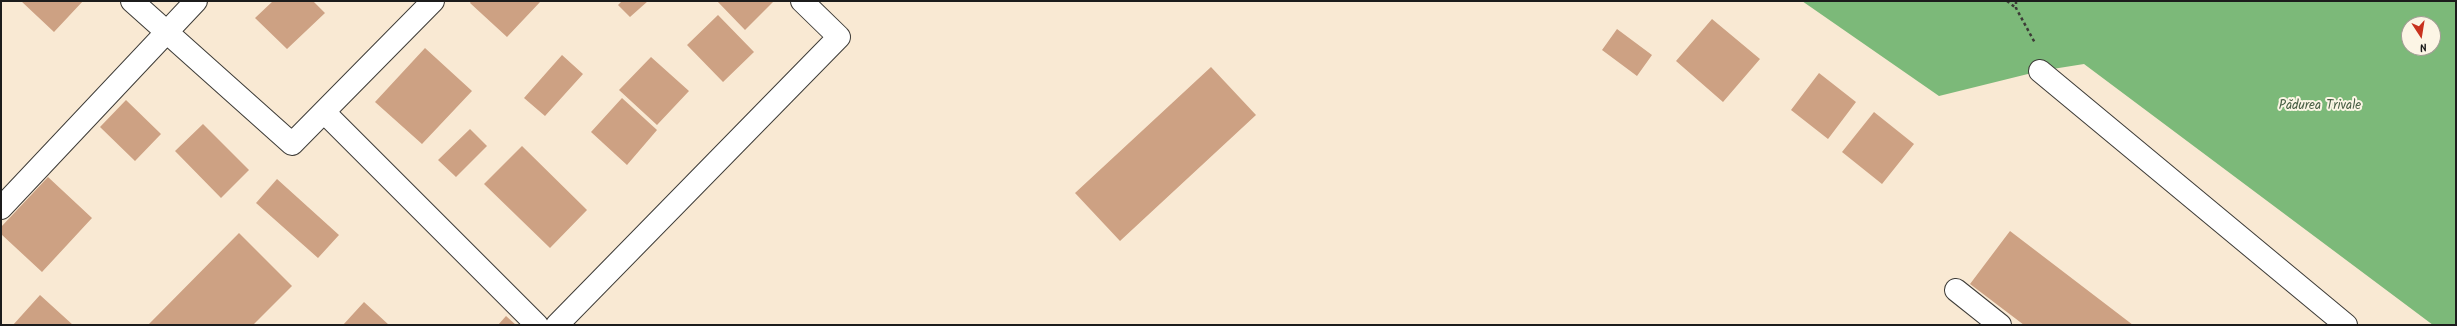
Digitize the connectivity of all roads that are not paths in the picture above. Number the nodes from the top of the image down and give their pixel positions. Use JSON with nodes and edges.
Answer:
{"nodes":[{"id":1,"x":132,"y":1,"type":"edge"},
{"id":2,"x":196,"y":1,"type":"edge"},
{"id":3,"x":433,"y":1,"type":"edge"},
{"id":4,"x":802,"y":1,"type":"edge"},
{"id":5,"x":165,"y":33,"type":"junction"},
{"id":6,"x":2040,"y":71,"type":"road end"},
{"id":7,"x":324,"y":112,"type":"junction"},
{"id":8,"x":1,"y":208,"type":"edge"},
{"id":9,"x":1956,"y":290,"type":"dead end"},
{"id":10,"x":537,"y":325,"type":"edge"},
{"id":11,"x":557,"y":325,"type":"edge"},
{"id":12,"x":2000,"y":325,"type":"edge"},
{"id":13,"x":2346,"y":325,"type":"edge"}],
"edges":[{"from":1,"to":5,"type":"street"},
{"from":2,"to":5,"type":"street"},
{"from":3,"to":7,"type":"street"},
{"from":4,"to":11,"type":"street"},
{"from":5,"to":7,"type":"street"},
{"from":5,"to":8,"type":"street"},
{"from":6,"to":13,"type":"street"},
{"from":7,"to":10,"type":"street"},
{"from":9,"to":12,"type":"street"}]}
